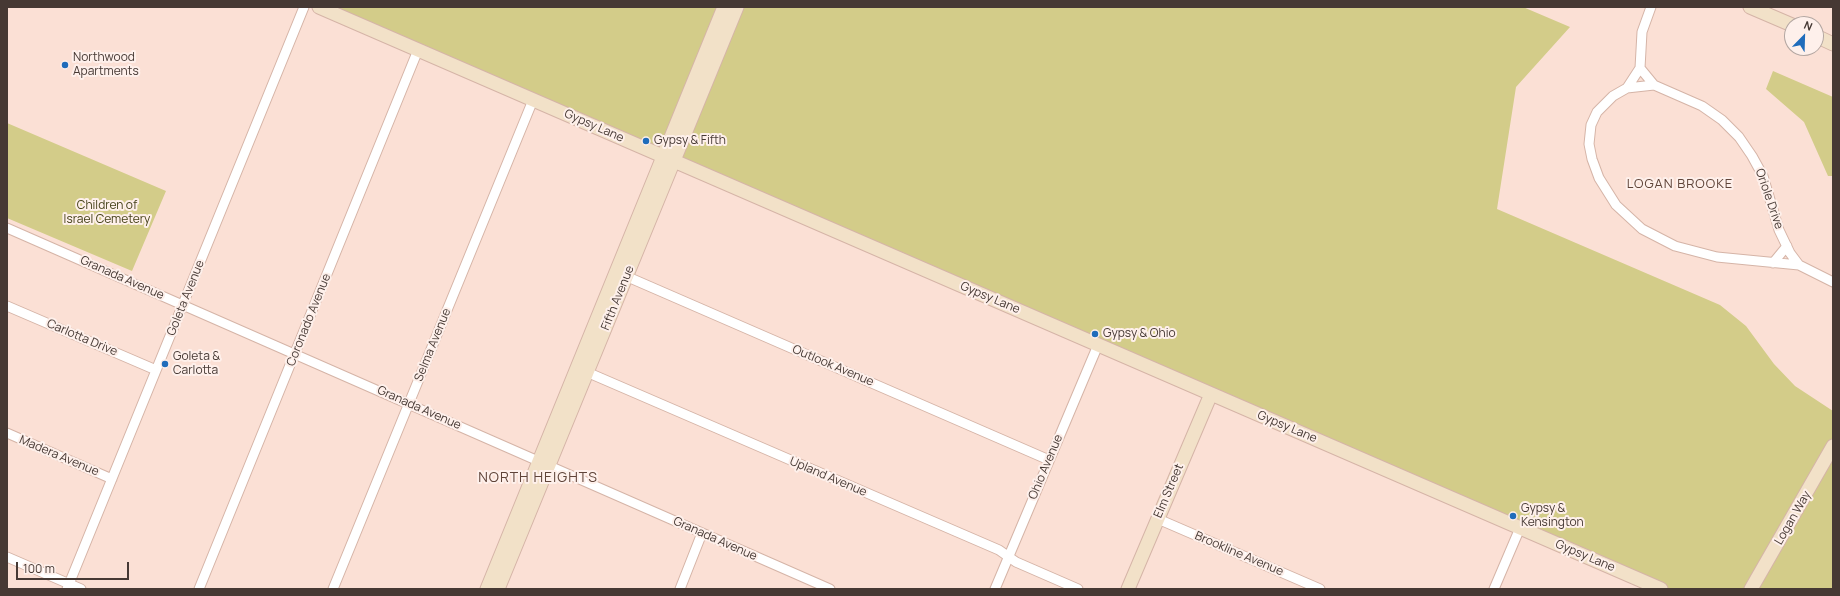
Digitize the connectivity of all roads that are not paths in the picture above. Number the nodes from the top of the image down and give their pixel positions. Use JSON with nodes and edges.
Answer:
{"nodes":[{"id":1,"x":304,"y":7,"type":"edge"},
{"id":2,"x":319,"y":7,"type":"edge"},
{"id":3,"x":724,"y":7,"type":"edge"},
{"id":4,"x":737,"y":7,"type":"edge"},
{"id":5,"x":1651,"y":7,"type":"edge"},
{"id":6,"x":1750,"y":7,"type":"edge"},
{"id":7,"x":1784,"y":22,"type":"edge"},
{"id":8,"x":418,"y":50,"type":"junction"},
{"id":9,"x":1640,"y":68,"type":"junction"},
{"id":10,"x":1654,"y":85,"type":"junction"},
{"id":11,"x":1627,"y":88,"type":"junction"},
{"id":12,"x":533,"y":100,"type":"junction"},
{"id":13,"x":668,"y":159,"type":"junction"},
{"id":14,"x":7,"y":228,"type":"edge"},
{"id":15,"x":1787,"y":246,"type":"junction"},
{"id":16,"x":1773,"y":263,"type":"junction"},
{"id":17,"x":1799,"y":265,"type":"junction"},
{"id":18,"x":622,"y":275,"type":"junction"},
{"id":19,"x":1833,"y":282,"type":"edge"},
{"id":20,"x":183,"y":305,"type":"junction"},
{"id":21,"x":7,"y":306,"type":"edge"},
{"id":22,"x":1098,"y":345,"type":"junction"},
{"id":23,"x":295,"y":354,"type":"junction"},
{"id":24,"x":156,"y":370,"type":"junction"},
{"id":25,"x":582,"y":370,"type":"junction"},
{"id":26,"x":1211,"y":394,"type":"junction"},
{"id":27,"x":409,"y":404,"type":"junction"},
{"id":28,"x":7,"y":433,"type":"edge"},
{"id":29,"x":1833,"y":446,"type":"edge"},
{"id":30,"x":1049,"y":460,"type":"junction"},
{"id":31,"x":544,"y":463,"type":"junction"},
{"id":32,"x":112,"y":479,"type":"junction"},
{"id":33,"x":1158,"y":519,"type":"junction"},
{"id":34,"x":1520,"y":528,"type":"junction"},
{"id":35,"x":702,"y":533,"type":"junction"},
{"id":36,"x":7,"y":557,"type":"edge"},
{"id":37,"x":1008,"y":557,"type":"junction"},
{"id":38,"x":68,"y":586,"type":"edge"},
{"id":39,"x":81,"y":589,"type":"edge"},
{"id":40,"x":199,"y":589,"type":"edge"},
{"id":41,"x":333,"y":589,"type":"edge"},
{"id":42,"x":487,"y":589,"type":"edge"},
{"id":43,"x":498,"y":589,"type":"edge"},
{"id":44,"x":680,"y":589,"type":"edge"},
{"id":45,"x":830,"y":589,"type":"edge"},
{"id":46,"x":995,"y":589,"type":"edge"},
{"id":47,"x":1078,"y":589,"type":"edge"},
{"id":48,"x":1128,"y":589,"type":"edge"},
{"id":49,"x":1320,"y":589,"type":"edge"},
{"id":50,"x":1494,"y":589,"type":"edge"},
{"id":51,"x":1661,"y":589,"type":"edge"},
{"id":52,"x":1751,"y":589,"type":"edge"}],
"edges":[{"from":1,"to":20,"type":"street","name":"Goleta Avenue"},
{"from":2,"to":8,"type":"street","name":"Gypsy Lane"},
{"from":3,"to":13,"type":"street","name":"Fifth Avenue"},
{"from":4,"to":13,"type":"street","name":"Fifth Avenue"},
{"from":5,"to":9,"type":"street"},
{"from":6,"to":7,"type":"street"},
{"from":8,"to":12,"type":"street","name":"Gypsy Lane"},
{"from":8,"to":23,"type":"street","name":"Coronado Avenue"},
{"from":9,"to":10,"type":"street","name":"Oriole Drive"},
{"from":9,"to":11,"type":"street"},
{"from":10,"to":11,"type":"street"},
{"from":10,"to":15,"type":"street","name":"Oriole Drive"},
{"from":11,"to":16,"type":"street"},
{"from":12,"to":13,"type":"street","name":"Gypsy Lane"},
{"from":12,"to":27,"type":"street","name":"Selma Avenue"},
{"from":13,"to":18,"type":"street","name":"Fifth Avenue"},
{"from":13,"to":22,"type":"street","name":"Gypsy Lane"},
{"from":14,"to":20,"type":"street","name":"Granada Avenue"},
{"from":15,"to":16,"type":"street"},
{"from":15,"to":17,"type":"street","name":"Oriole Drive"},
{"from":16,"to":17,"type":"street"},
{"from":17,"to":19,"type":"street"},
{"from":18,"to":25,"type":"street","name":"Fifth Avenue"},
{"from":18,"to":30,"type":"street","name":"Outlook Avenue"},
{"from":20,"to":23,"type":"street","name":"Granada Avenue"},
{"from":20,"to":24,"type":"street","name":"Goleta Avenue"},
{"from":21,"to":24,"type":"street","name":"Carlotta Drive"},
{"from":22,"to":26,"type":"street","name":"Gypsy Lane"},
{"from":22,"to":30,"type":"street","name":"Ohio Avenue"},
{"from":23,"to":27,"type":"street","name":"Granada Avenue"},
{"from":23,"to":40,"type":"street","name":"Coronado Avenue"},
{"from":24,"to":32,"type":"street","name":"Goleta Avenue"},
{"from":25,"to":31,"type":"street","name":"Fifth Avenue"},
{"from":25,"to":37,"type":"street","name":"Upland Avenue"},
{"from":26,"to":33,"type":"street","name":"Elm Street"},
{"from":26,"to":34,"type":"street","name":"Gypsy Lane"},
{"from":27,"to":31,"type":"street","name":"Granada Avenue"},
{"from":27,"to":41,"type":"street","name":"Selma Avenue"},
{"from":28,"to":32,"type":"street","name":"Madera Avenue"},
{"from":29,"to":52,"type":"street","name":"Logan Way"},
{"from":30,"to":37,"type":"street","name":"Ohio Avenue"},
{"from":31,"to":35,"type":"street","name":"Granada Avenue"},
{"from":31,"to":42,"type":"street","name":"Fifth Avenue"},
{"from":31,"to":43,"type":"street","name":"Fifth Avenue"},
{"from":32,"to":38,"type":"street","name":"Goleta Avenue"},
{"from":33,"to":48,"type":"street","name":"Elm Street"},
{"from":33,"to":49,"type":"street","name":"Brookline Avenue"},
{"from":34,"to":50,"type":"street"},
{"from":34,"to":51,"type":"street","name":"Gypsy Lane"},
{"from":35,"to":44,"type":"street"},
{"from":35,"to":45,"type":"street","name":"Granada Avenue"},
{"from":36,"to":38,"type":"street"},
{"from":37,"to":46,"type":"street","name":"Ohio Avenue"},
{"from":37,"to":47,"type":"street","name":"Upland Avenue"},
{"from":38,"to":39,"type":"street"}]}
